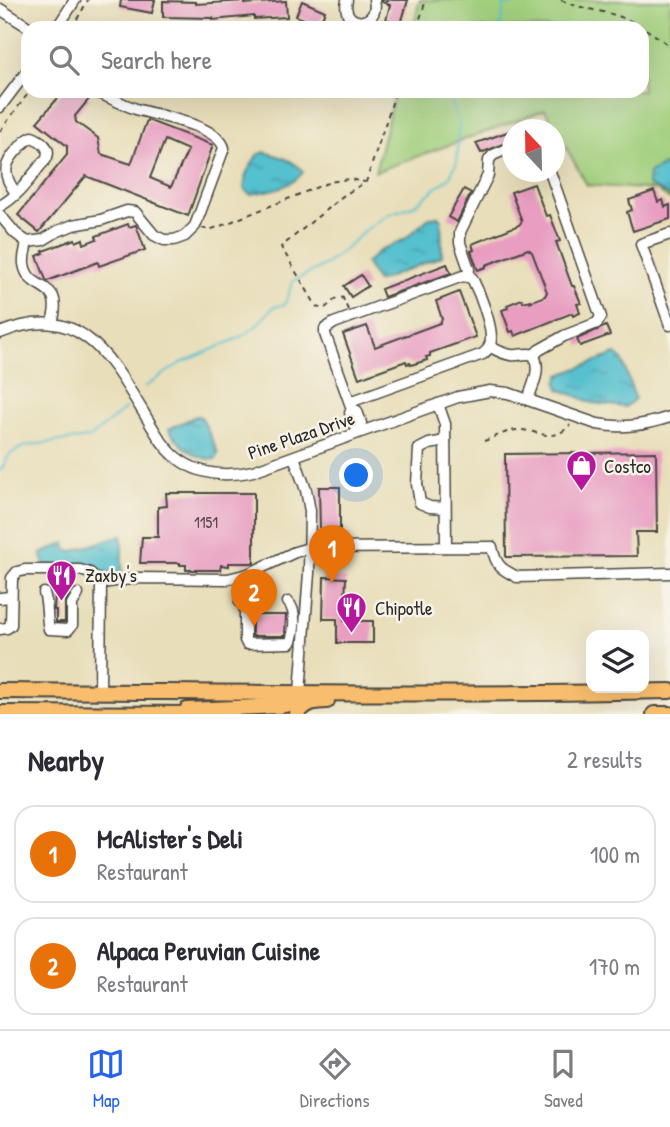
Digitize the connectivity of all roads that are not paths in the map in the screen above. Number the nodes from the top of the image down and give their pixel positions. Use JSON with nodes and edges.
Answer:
{"nodes":[{"id":1,"x":75,"y":0,"type":"edge"},
{"id":2,"x":374,"y":0,"type":"edge"},
{"id":3,"x":344,"y":1,"type":"edge"},
{"id":4,"x":0,"y":9,"type":"edge"},
{"id":5,"x":62,"y":21,"type":"edge"},
{"id":6,"x":21,"y":22,"type":"edge"},
{"id":7,"x":21,"y":79,"type":"edge"},
{"id":8,"x":111,"y":98,"type":"edge"},
{"id":9,"x":0,"y":107,"type":"edge"},
{"id":10,"x":502,"y":151,"type":"edge"},
{"id":11,"x":554,"y":182,"type":"edge"},
{"id":12,"x":16,"y":193,"type":"junction"},
{"id":13,"x":0,"y":206,"type":"edge"},
{"id":14,"x":0,"y":215,"type":"edge"},
{"id":15,"x":670,"y":234,"type":"edge"},
{"id":16,"x":27,"y":242,"type":"junction"},
{"id":17,"x":468,"y":276,"type":"junction"},
{"id":18,"x":52,"y":323,"type":"junction"},
{"id":19,"x":670,"y":324,"type":"edge"},
{"id":20,"x":0,"y":333,"type":"edge"},
{"id":21,"x":489,"y":346,"type":"junction"},
{"id":22,"x":534,"y":355,"type":"junction"},
{"id":23,"x":528,"y":399,"type":"junction"},
{"id":24,"x":438,"y":404,"type":"junction"},
{"id":25,"x":351,"y":405,"type":"junction"},
{"id":26,"x":670,"y":417,"type":"edge"},
{"id":27,"x":360,"y":430,"type":"junction"},
{"id":28,"x":445,"y":441,"type":"junction"},
{"id":29,"x":294,"y":457,"type":"junction"},
{"id":30,"x":445,"y":508,"type":"junction"},
{"id":31,"x":446,"y":547,"type":"junction"},
{"id":32,"x":309,"y":548,"type":"junction"},
{"id":33,"x":274,"y":562,"type":"junction"},
{"id":34,"x":309,"y":573,"type":"junction"},
{"id":35,"x":670,"y":573,"type":"edge"},
{"id":36,"x":101,"y":583,"type":"junction"},
{"id":37,"x":44,"y":593,"type":"dead end"},
{"id":38,"x":78,"y":594,"type":"dead end"},
{"id":39,"x":11,"y":597,"type":"junction"},
{"id":40,"x":0,"y":598,"type":"edge"},
{"id":41,"x":240,"y":602,"type":"dead end"},
{"id":42,"x":288,"y":602,"type":"dead end"},
{"id":43,"x":0,"y":629,"type":"edge"},
{"id":44,"x":0,"y":691,"type":"edge"},
{"id":45,"x":100,"y":691,"type":"junction"},
{"id":46,"x":670,"y":691,"type":"edge"},
{"id":47,"x":300,"y":693,"type":"junction"},
{"id":48,"x":443,"y":693,"type":"junction"},
{"id":49,"x":0,"y":713,"type":"edge"},
{"id":50,"x":158,"y":713,"type":"edge"},
{"id":51,"x":197,"y":714,"type":"edge"},
{"id":52,"x":297,"y":714,"type":"edge"},
{"id":53,"x":654,"y":714,"type":"edge"},
{"id":54,"x":670,"y":714,"type":"edge"}],
"edges":[{"from":1,"to":5,"type":"street"},
{"from":2,"to":3,"type":"street"},
{"from":4,"to":6,"type":"street"},
{"from":7,"to":9,"type":"street"},
{"from":8,"to":16,"type":"street"},
{"from":10,"to":17,"type":"street"},
{"from":11,"to":22,"type":"street"},
{"from":12,"to":12,"type":"street"},
{"from":12,"to":13,"type":"street"},
{"from":14,"to":16,"type":"street"},
{"from":15,"to":19,"type":"street"},
{"from":16,"to":18,"type":"street"},
{"from":17,"to":21,"type":"street"},
{"from":17,"to":25,"type":"street"},
{"from":18,"to":20,"type":"street","name":"Pine Plaza Drive"},
{"from":18,"to":29,"type":"street","name":"Pine Plaza Drive"},
{"from":21,"to":22,"type":"street"},
{"from":21,"to":25,"type":"street"},
{"from":22,"to":23,"type":"street"},
{"from":23,"to":24,"type":"street","name":"Pine Plaza Drive"},
{"from":23,"to":26,"type":"street","name":"Pine Plaza Drive"},
{"from":24,"to":27,"type":"street","name":"Pine Plaza Drive"},
{"from":24,"to":28,"type":"street"},
{"from":25,"to":27,"type":"street"},
{"from":27,"to":29,"type":"street","name":"Pine Plaza Drive"},
{"from":28,"to":30,"type":"street"},
{"from":28,"to":30,"type":"street"},
{"from":29,"to":32,"type":"street"},
{"from":30,"to":31,"type":"street"},
{"from":31,"to":32,"type":"street"},
{"from":31,"to":35,"type":"street"},
{"from":32,"to":33,"type":"street"},
{"from":32,"to":34,"type":"street"},
{"from":33,"to":34,"type":"street"},
{"from":33,"to":36,"type":"street"},
{"from":34,"to":47,"type":"street"},
{"from":36,"to":39,"type":"street"},
{"from":36,"to":45,"type":"street"},
{"from":37,"to":38,"type":"street"},
{"from":39,"to":40,"type":"street"},
{"from":39,"to":43,"type":"street"},
{"from":41,"to":42,"type":"street"},
{"from":44,"to":45,"type":"highway"},
{"from":45,"to":47,"type":"highway"},
{"from":46,"to":48,"type":"highway"},
{"from":47,"to":48,"type":"highway"},
{"from":47,"to":50,"type":"highway"},
{"from":48,"to":52,"type":"highway"},
{"from":49,"to":50,"type":"highway"},
{"from":50,"to":51,"type":"highway"},
{"from":53,"to":54,"type":"highway"}]}
